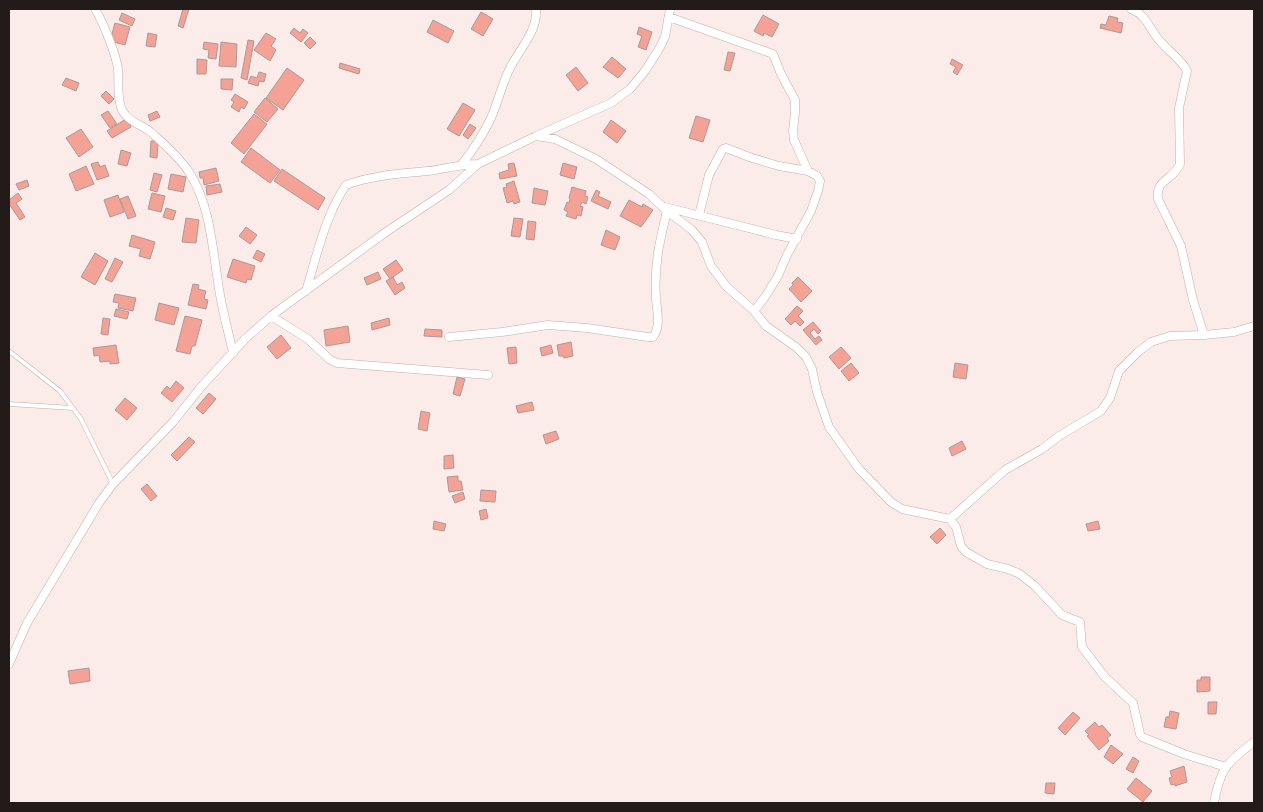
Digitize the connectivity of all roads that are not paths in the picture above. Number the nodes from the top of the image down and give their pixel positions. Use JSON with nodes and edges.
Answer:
{"nodes":[{"id":1,"x":95,"y":9,"type":"edge"},
{"id":2,"x":536,"y":9,"type":"edge"},
{"id":3,"x":1131,"y":9,"type":"edge"},
{"id":4,"x":670,"y":13,"type":"edge"},
{"id":5,"x":536,"y":136,"type":"junction"},
{"id":6,"x":462,"y":164,"type":"junction"},
{"id":7,"x":478,"y":164,"type":"junction"},
{"id":8,"x":808,"y":171,"type":"junction"},
{"id":9,"x":665,"y":209,"type":"junction"},
{"id":10,"x":699,"y":215,"type":"junction"},
{"id":11,"x":797,"y":239,"type":"junction"},
{"id":12,"x":306,"y":291,"type":"junction"},
{"id":13,"x":754,"y":311,"type":"junction"},
{"id":14,"x":271,"y":316,"type":"junction"},
{"id":15,"x":1254,"y":326,"type":"edge"},
{"id":16,"x":1204,"y":336,"type":"junction"},
{"id":17,"x":449,"y":337,"type":"dead end"},
{"id":18,"x":9,"y":351,"type":"edge"},
{"id":19,"x":233,"y":353,"type":"junction"},
{"id":20,"x":488,"y":375,"type":"dead end"},
{"id":21,"x":9,"y":404,"type":"edge"},
{"id":22,"x":73,"y":408,"type":"junction"},
{"id":23,"x":114,"y":484,"type":"junction"},
{"id":24,"x":950,"y":519,"type":"junction"},
{"id":25,"x":9,"y":664,"type":"edge"},
{"id":26,"x":1254,"y":742,"type":"edge"},
{"id":27,"x":1226,"y":766,"type":"junction"},
{"id":28,"x":1214,"y":803,"type":"edge"}],
"edges":[{"from":1,"to":19,"type":"street"},
{"from":2,"to":6,"type":"street"},
{"from":3,"to":16,"type":"street"},
{"from":4,"to":5,"type":"street"},
{"from":4,"to":8,"type":"street"},
{"from":5,"to":7,"type":"street"},
{"from":5,"to":9,"type":"street"},
{"from":6,"to":7,"type":"street"},
{"from":6,"to":12,"type":"street"},
{"from":7,"to":12,"type":"street"},
{"from":8,"to":10,"type":"street"},
{"from":8,"to":11,"type":"street"},
{"from":9,"to":10,"type":"street"},
{"from":9,"to":13,"type":"street"},
{"from":9,"to":17,"type":"street"},
{"from":10,"to":11,"type":"street"},
{"from":11,"to":13,"type":"street"},
{"from":12,"to":14,"type":"street"},
{"from":13,"to":24,"type":"street"},
{"from":14,"to":19,"type":"street"},
{"from":14,"to":20,"type":"street"},
{"from":15,"to":16,"type":"street"},
{"from":16,"to":24,"type":"street"},
{"from":18,"to":22,"type":"lane"},
{"from":19,"to":23,"type":"street"},
{"from":21,"to":22,"type":"lane"},
{"from":22,"to":23,"type":"lane"},
{"from":23,"to":25,"type":"street"},
{"from":24,"to":27,"type":"street"},
{"from":26,"to":27,"type":"street"},
{"from":27,"to":28,"type":"street"}]}
